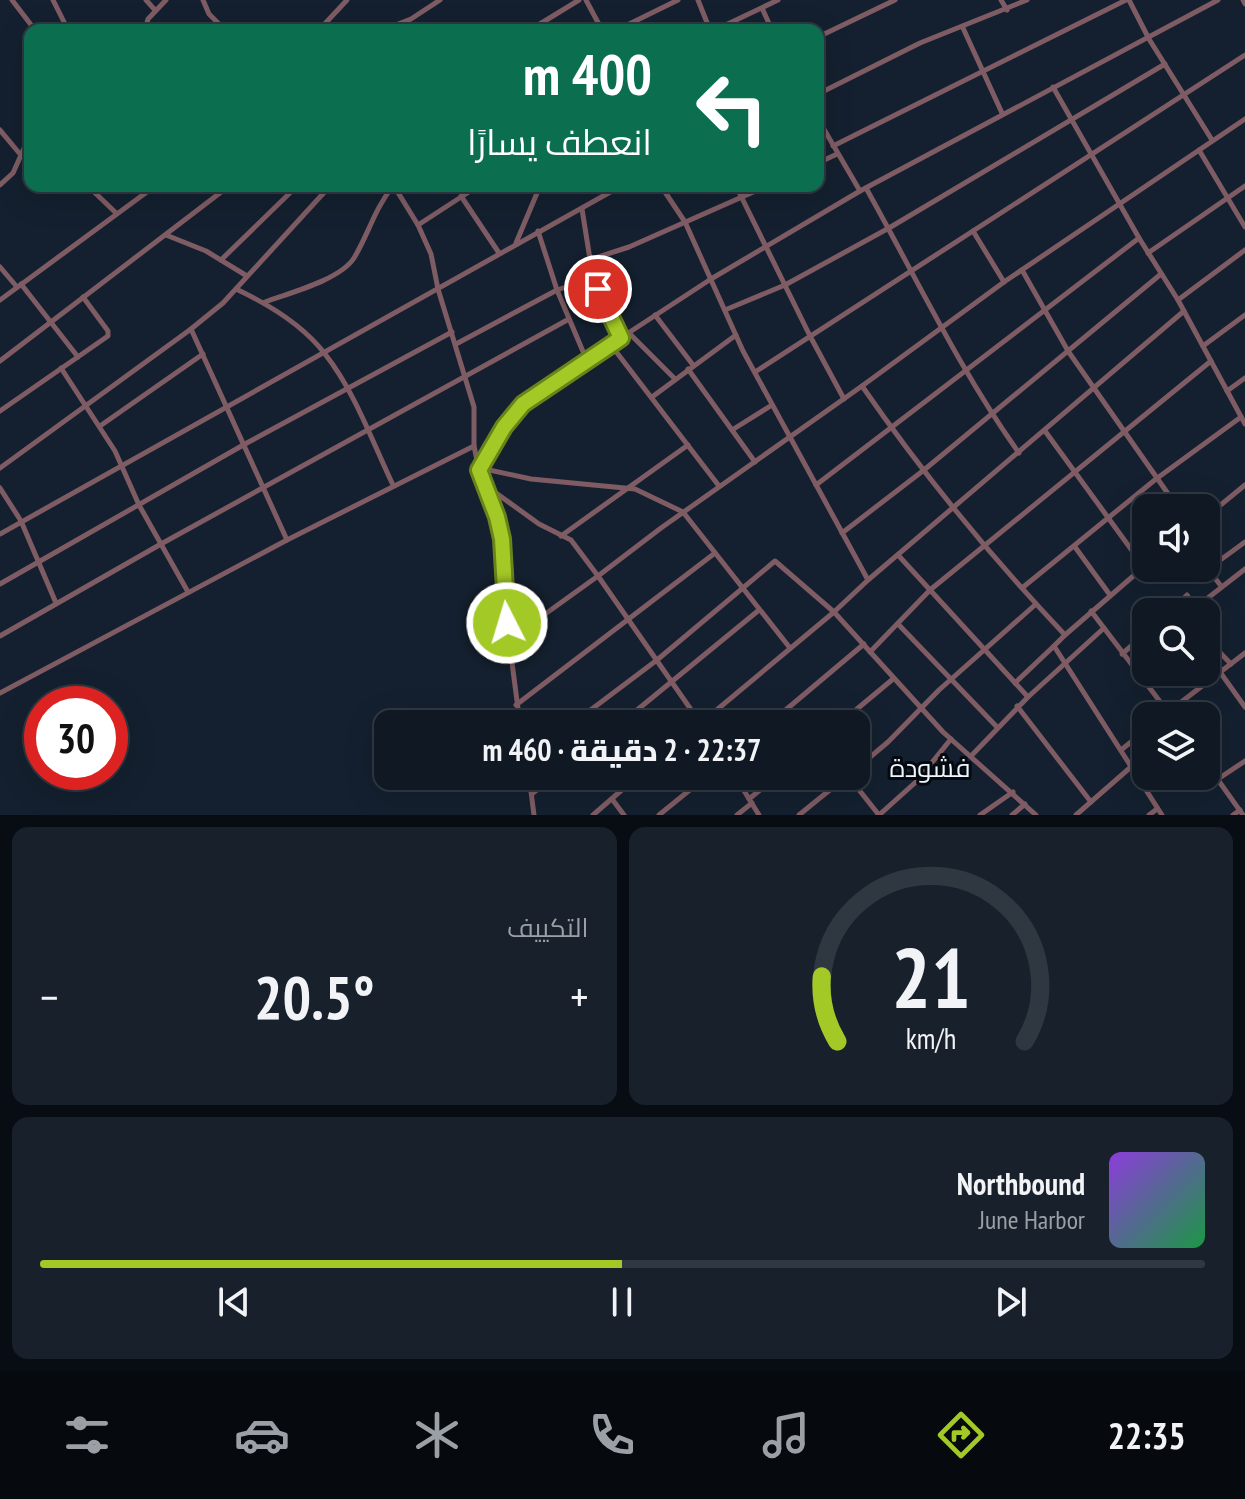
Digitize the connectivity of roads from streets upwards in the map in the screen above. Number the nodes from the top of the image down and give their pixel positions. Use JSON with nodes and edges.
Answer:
{"nodes":[{"id":1,"x":12,"y":0,"type":"edge"},
{"id":2,"x":53,"y":0,"type":"edge"},
{"id":3,"x":146,"y":0,"type":"edge"},
{"id":4,"x":166,"y":0,"type":"edge"},
{"id":5,"x":203,"y":0,"type":"edge"},
{"id":6,"x":347,"y":0,"type":"edge"},
{"id":7,"x":440,"y":0,"type":"edge"},
{"id":8,"x":579,"y":0,"type":"edge"},
{"id":9,"x":586,"y":0,"type":"edge"},
{"id":10,"x":678,"y":0,"type":"edge"},
{"id":11,"x":698,"y":0,"type":"edge"},
{"id":12,"x":778,"y":0,"type":"edge"},
{"id":13,"x":894,"y":0,"type":"edge"},
{"id":14,"x":1001,"y":0,"type":"edge"},
{"id":15,"x":1027,"y":0,"type":"edge"},
{"id":16,"x":1127,"y":0,"type":"edge"},
{"id":17,"x":1218,"y":0,"type":"edge"},
{"id":18,"x":762,"y":8,"type":"junction"},
{"id":19,"x":155,"y":10,"type":"junction"},
{"id":20,"x":1007,"y":10,"type":"junction"},
{"id":21,"x":30,"y":24,"type":"edge"},
{"id":22,"x":65,"y":24,"type":"edge"},
{"id":23,"x":147,"y":24,"type":"edge"},
{"id":24,"x":218,"y":24,"type":"edge"},
{"id":25,"x":325,"y":24,"type":"edge"},
{"id":26,"x":398,"y":24,"type":"edge"},
{"id":27,"x":545,"y":24,"type":"edge"},
{"id":28,"x":599,"y":24,"type":"edge"},
{"id":29,"x":629,"y":24,"type":"edge"},
{"id":30,"x":710,"y":24,"type":"edge"},
{"id":31,"x":726,"y":24,"type":"edge"},
{"id":32,"x":769,"y":24,"type":"edge"},
{"id":33,"x":963,"y":28,"type":"junction"},
{"id":34,"x":824,"y":34,"type":"edge"},
{"id":35,"x":1149,"y":39,"type":"junction"},
{"id":36,"x":1245,"y":55,"type":"edge"},
{"id":37,"x":1165,"y":64,"type":"junction"},
{"id":38,"x":981,"y":70,"type":"junction"},
{"id":39,"x":1053,"y":87,"type":"junction"},
{"id":40,"x":824,"y":91,"type":"edge"},
{"id":41,"x":1183,"y":94,"type":"junction"},
{"id":42,"x":1002,"y":113,"type":"junction"},
{"id":43,"x":1070,"y":119,"type":"junction"},
{"id":44,"x":1245,"y":119,"type":"edge"},
{"id":45,"x":0,"y":130,"type":"edge"},
{"id":46,"x":824,"y":130,"type":"edge"},
{"id":47,"x":1212,"y":140,"type":"junction"},
{"id":48,"x":833,"y":146,"type":"junction"},
{"id":49,"x":24,"y":147,"type":"edge"},
{"id":50,"x":1199,"y":150,"type":"junction"},
{"id":51,"x":1091,"y":153,"type":"junction"},
{"id":52,"x":837,"y":154,"type":"junction"},
{"id":53,"x":20,"y":155,"type":"junction"},
{"id":54,"x":824,"y":160,"type":"edge"},
{"id":55,"x":0,"y":185,"type":"edge"},
{"id":56,"x":1245,"y":186,"type":"edge"},
{"id":57,"x":863,"y":190,"type":"junction"},
{"id":58,"x":94,"y":192,"type":"edge"},
{"id":59,"x":146,"y":192,"type":"edge"},
{"id":60,"x":221,"y":192,"type":"edge"},
{"id":61,"x":291,"y":192,"type":"edge"},
{"id":62,"x":389,"y":192,"type":"edge"},
{"id":63,"x":397,"y":192,"type":"edge"},
{"id":64,"x":468,"y":192,"type":"edge"},
{"id":65,"x":537,"y":192,"type":"edge"},
{"id":66,"x":611,"y":192,"type":"edge"},
{"id":67,"x":665,"y":192,"type":"edge"},
{"id":68,"x":739,"y":192,"type":"edge"},
{"id":69,"x":754,"y":192,"type":"edge"},
{"id":70,"x":323,"y":193,"type":"edge"},
{"id":71,"x":461,"y":196,"type":"junction"},
{"id":72,"x":742,"y":198,"type":"junction"},
{"id":73,"x":1228,"y":198,"type":"junction"},
{"id":74,"x":1119,"y":202,"type":"junction"},
{"id":75,"x":582,"y":209,"type":"junction"},
{"id":76,"x":116,"y":213,"type":"junction"},
{"id":77,"x":685,"y":222,"type":"junction"},
{"id":78,"x":418,"y":225,"type":"junction"},
{"id":79,"x":1245,"y":227,"type":"edge"},
{"id":80,"x":889,"y":228,"type":"junction"},
{"id":81,"x":538,"y":231,"type":"junction"},
{"id":82,"x":973,"y":231,"type":"junction"},
{"id":83,"x":165,"y":235,"type":"junction"},
{"id":84,"x":1139,"y":238,"type":"junction"},
{"id":85,"x":515,"y":244,"type":"junction"},
{"id":86,"x":767,"y":247,"type":"junction"},
{"id":87,"x":1245,"y":250,"type":"edge"},
{"id":88,"x":499,"y":253,"type":"junction"},
{"id":89,"x":1148,"y":253,"type":"junction"},
{"id":90,"x":592,"y":259,"type":"junction"},
{"id":91,"x":221,"y":260,"type":"junction"},
{"id":92,"x":0,"y":267,"type":"edge"},
{"id":93,"x":912,"y":269,"type":"junction"},
{"id":94,"x":1022,"y":270,"type":"junction"},
{"id":95,"x":1161,"y":274,"type":"junction"},
{"id":96,"x":247,"y":276,"type":"junction"},
{"id":97,"x":593,"y":278,"type":"junction"},
{"id":98,"x":711,"y":279,"type":"junction"},
{"id":99,"x":1004,"y":282,"type":"junction"},
{"id":100,"x":785,"y":285,"type":"junction"},
{"id":101,"x":19,"y":286,"type":"junction"},
{"id":102,"x":236,"y":289,"type":"junction"},
{"id":103,"x":438,"y":289,"type":"junction"},
{"id":104,"x":557,"y":290,"type":"junction"},
{"id":105,"x":83,"y":297,"type":"junction"},
{"id":106,"x":0,"y":300,"type":"edge"},
{"id":107,"x":1178,"y":300,"type":"junction"},
{"id":108,"x":264,"y":302,"type":"junction"},
{"id":109,"x":725,"y":310,"type":"junction"},
{"id":110,"x":1043,"y":310,"type":"junction"},
{"id":111,"x":1184,"y":311,"type":"junction"},
{"id":112,"x":655,"y":315,"type":"junction"},
{"id":113,"x":1245,"y":315,"type":"edge"},
{"id":114,"x":569,"y":319,"type":"junction"},
{"id":115,"x":50,"y":321,"type":"junction"},
{"id":116,"x":191,"y":329,"type":"junction"},
{"id":117,"x":940,"y":329,"type":"junction"},
{"id":118,"x":452,"y":332,"type":"junction"},
{"id":119,"x":629,"y":333,"type":"junction"},
{"id":120,"x":736,"y":335,"type":"junction"},
{"id":121,"x":810,"y":336,"type":"junction"},
{"id":122,"x":621,"y":338,"type":"junction"},
{"id":123,"x":456,"y":344,"type":"junction"},
{"id":124,"x":611,"y":345,"type":"junction"},
{"id":125,"x":1203,"y":346,"type":"junction"},
{"id":126,"x":1068,"y":351,"type":"junction"},
{"id":127,"x":324,"y":352,"type":"junction"},
{"id":128,"x":203,"y":354,"type":"junction"},
{"id":129,"x":78,"y":357,"type":"junction"},
{"id":130,"x":0,"y":361,"type":"edge"},
{"id":131,"x":587,"y":361,"type":"junction"},
{"id":132,"x":1211,"y":361,"type":"junction"},
{"id":133,"x":690,"y":367,"type":"junction"},
{"id":134,"x":61,"y":368,"type":"junction"},
{"id":135,"x":965,"y":369,"type":"junction"},
{"id":136,"x":755,"y":372,"type":"junction"},
{"id":137,"x":465,"y":375,"type":"junction"},
{"id":138,"x":1245,"y":378,"type":"edge"},
{"id":139,"x":675,"y":379,"type":"junction"},
{"id":140,"x":862,"y":386,"type":"junction"},
{"id":141,"x":1093,"y":388,"type":"junction"},
{"id":142,"x":348,"y":389,"type":"junction"},
{"id":143,"x":1227,"y":391,"type":"junction"},
{"id":144,"x":652,"y":397,"type":"junction"},
{"id":145,"x":844,"y":399,"type":"junction"},
{"id":146,"x":772,"y":404,"type":"junction"},
{"id":147,"x":227,"y":405,"type":"junction"},
{"id":148,"x":87,"y":407,"type":"junction"},
{"id":149,"x":0,"y":411,"type":"edge"},
{"id":150,"x":990,"y":413,"type":"junction"},
{"id":151,"x":1241,"y":417,"type":"junction"},
{"id":152,"x":1245,"y":424,"type":"edge"},
{"id":153,"x":100,"y":426,"type":"junction"},
{"id":154,"x":892,"y":428,"type":"junction"},
{"id":155,"x":367,"y":429,"type":"junction"},
{"id":156,"x":732,"y":430,"type":"junction"},
{"id":157,"x":1045,"y":431,"type":"junction"},
{"id":158,"x":1122,"y":431,"type":"junction"},
{"id":159,"x":790,"y":438,"type":"junction"},
{"id":160,"x":245,"y":444,"type":"junction"},
{"id":161,"x":688,"y":445,"type":"junction"},
{"id":162,"x":474,"y":446,"type":"junction"},
{"id":163,"x":1019,"y":453,"type":"junction"},
{"id":164,"x":755,"y":462,"type":"junction"},
{"id":165,"x":122,"y":465,"type":"junction"},
{"id":166,"x":0,"y":468,"type":"edge"},
{"id":167,"x":479,"y":469,"type":"junction"},
{"id":168,"x":924,"y":470,"type":"junction"},
{"id":169,"x":1074,"y":472,"type":"junction"},
{"id":170,"x":1156,"y":479,"type":"junction"},
{"id":171,"x":484,"y":484,"type":"junction"},
{"id":172,"x":393,"y":485,"type":"junction"},
{"id":173,"x":816,"y":485,"type":"junction"},
{"id":174,"x":1245,"y":485,"type":"edge"},
{"id":175,"x":719,"y":486,"type":"junction"},
{"id":176,"x":264,"y":487,"type":"junction"},
{"id":177,"x":0,"y":488,"type":"edge"},
{"id":178,"x":628,"y":488,"type":"junction"},
{"id":179,"x":1167,"y":494,"type":"edge"},
{"id":180,"x":139,"y":505,"type":"junction"},
{"id":181,"x":1220,"y":506,"type":"edge"},
{"id":182,"x":954,"y":507,"type":"junction"},
{"id":183,"x":683,"y":512,"type":"junction"},
{"id":184,"x":1108,"y":517,"type":"junction"},
{"id":185,"x":21,"y":521,"type":"junction"},
{"id":186,"x":842,"y":533,"type":"junction"},
{"id":187,"x":0,"y":534,"type":"edge"},
{"id":188,"x":561,"y":536,"type":"junction"},
{"id":189,"x":287,"y":540,"type":"junction"},
{"id":190,"x":1245,"y":542,"type":"edge"},
{"id":191,"x":161,"y":544,"type":"junction"},
{"id":192,"x":987,"y":546,"type":"junction"},
{"id":193,"x":1075,"y":547,"type":"junction"},
{"id":194,"x":1132,"y":549,"type":"edge"},
{"id":195,"x":715,"y":553,"type":"junction"},
{"id":196,"x":898,"y":555,"type":"junction"},
{"id":197,"x":1220,"y":559,"type":"edge"},
{"id":198,"x":39,"y":562,"type":"junction"},
{"id":199,"x":1245,"y":569,"type":"edge"},
{"id":200,"x":598,"y":576,"type":"junction"},
{"id":201,"x":1132,"y":577,"type":"edge"},
{"id":202,"x":868,"y":580,"type":"junction"},
{"id":203,"x":1218,"y":582,"type":"edge"},
{"id":204,"x":0,"y":584,"type":"edge"},
{"id":205,"x":1221,"y":586,"type":"junction"},
{"id":206,"x":1022,"y":588,"type":"junction"},
{"id":207,"x":743,"y":589,"type":"junction"},
{"id":208,"x":930,"y":590,"type":"junction"},
{"id":209,"x":188,"y":592,"type":"junction"},
{"id":210,"x":1110,"y":595,"type":"junction"},
{"id":211,"x":1207,"y":598,"type":"edge"},
{"id":212,"x":56,"y":603,"type":"junction"},
{"id":213,"x":1036,"y":604,"type":"junction"},
{"id":214,"x":759,"y":610,"type":"junction"},
{"id":215,"x":1091,"y":611,"type":"junction"},
{"id":216,"x":834,"y":612,"type":"junction"},
{"id":217,"x":630,"y":620,"type":"junction"},
{"id":218,"x":898,"y":624,"type":"junction"},
{"id":219,"x":1104,"y":628,"type":"junction"},
{"id":220,"x":1065,"y":635,"type":"junction"},
{"id":221,"x":0,"y":636,"type":"edge"},
{"id":222,"x":509,"y":640,"type":"junction"},
{"id":223,"x":864,"y":644,"type":"junction"},
{"id":224,"x":1132,"y":645,"type":"edge"},
{"id":225,"x":1054,"y":646,"type":"junction"},
{"id":226,"x":790,"y":648,"type":"junction"},
{"id":227,"x":985,"y":651,"type":"junction"},
{"id":228,"x":870,"y":652,"type":"junction"},
{"id":229,"x":1220,"y":653,"type":"edge"},
{"id":230,"x":1245,"y":653,"type":"edge"},
{"id":231,"x":1122,"y":654,"type":"junction"},
{"id":232,"x":657,"y":660,"type":"junction"},
{"id":233,"x":1064,"y":662,"type":"junction"},
{"id":234,"x":1231,"y":664,"type":"junction"},
{"id":235,"x":1220,"y":672,"type":"joint"},
{"id":236,"x":893,"y":679,"type":"junction"},
{"id":237,"x":951,"y":679,"type":"junction"},
{"id":238,"x":673,"y":682,"type":"junction"},
{"id":239,"x":1015,"y":683,"type":"junction"},
{"id":240,"x":1203,"y":686,"type":"edge"},
{"id":241,"x":0,"y":693,"type":"edge"},
{"id":242,"x":1028,"y":697,"type":"junction"},
{"id":243,"x":1157,"y":702,"type":"edge"},
{"id":244,"x":1183,"y":702,"type":"edge"},
{"id":245,"x":516,"y":705,"type":"junction"},
{"id":246,"x":1017,"y":706,"type":"junction"},
{"id":247,"x":1245,"y":707,"type":"edge"},
{"id":248,"x":920,"y":709,"type":"junction"},
{"id":249,"x":517,"y":710,"type":"edge"},
{"id":250,"x":591,"y":710,"type":"edge"},
{"id":251,"x":638,"y":710,"type":"edge"},
{"id":252,"x":691,"y":710,"type":"edge"},
{"id":253,"x":717,"y":710,"type":"edge"},
{"id":254,"x":786,"y":710,"type":"edge"},
{"id":255,"x":856,"y":710,"type":"edge"},
{"id":256,"x":997,"y":727,"type":"junction"},
{"id":257,"x":951,"y":739,"type":"junction"},
{"id":258,"x":1132,"y":741,"type":"edge"},
{"id":259,"x":1121,"y":750,"type":"junction"},
{"id":260,"x":971,"y":755,"type":"junction"},
{"id":261,"x":870,"y":757,"type":"edge"},
{"id":262,"x":1245,"y":761,"type":"edge"},
{"id":263,"x":1132,"y":766,"type":"joint"},
{"id":264,"x":1220,"y":778,"type":"edge"},
{"id":265,"x":1220,"y":782,"type":"edge"},
{"id":266,"x":531,"y":790,"type":"edge"},
{"id":267,"x":536,"y":790,"type":"edge"},
{"id":268,"x":622,"y":790,"type":"edge"},
{"id":269,"x":690,"y":790,"type":"edge"},
{"id":270,"x":743,"y":790,"type":"edge"},
{"id":271,"x":762,"y":790,"type":"edge"},
{"id":272,"x":830,"y":790,"type":"edge"},
{"id":273,"x":858,"y":790,"type":"edge"},
{"id":274,"x":1146,"y":790,"type":"edge"},
{"id":275,"x":1013,"y":792,"type":"junction"},
{"id":276,"x":532,"y":793,"type":"junction"},
{"id":277,"x":612,"y":799,"type":"junction"},
{"id":278,"x":750,"y":801,"type":"junction"},
{"id":279,"x":1091,"y":802,"type":"junction"},
{"id":280,"x":1025,"y":804,"type":"junction"},
{"id":281,"x":1159,"y":812,"type":"edge"},
{"id":282,"x":1241,"y":812,"type":"edge"},
{"id":283,"x":534,"y":815,"type":"edge"},
{"id":284,"x":593,"y":815,"type":"edge"},
{"id":285,"x":624,"y":815,"type":"edge"},
{"id":286,"x":659,"y":815,"type":"edge"},
{"id":287,"x":737,"y":815,"type":"edge"},
{"id":288,"x":759,"y":815,"type":"edge"},
{"id":289,"x":799,"y":815,"type":"edge"},
{"id":290,"x":879,"y":815,"type":"edge"},
{"id":291,"x":980,"y":815,"type":"edge"},
{"id":292,"x":1012,"y":815,"type":"edge"},
{"id":293,"x":1036,"y":815,"type":"edge"},
{"id":294,"x":1076,"y":815,"type":"edge"},
{"id":295,"x":1149,"y":815,"type":"edge"},
{"id":296,"x":1233,"y":815,"type":"edge"}],
"edges":[{"from":1,"to":21,"type":"street"},
{"from":2,"to":22,"type":"street"},
{"from":3,"to":19,"type":"street"},
{"from":4,"to":19,"type":"street"},
{"from":5,"to":24,"type":"street"},
{"from":6,"to":25,"type":"street"},
{"from":7,"to":26,"type":"street"},
{"from":8,"to":27,"type":"street"},
{"from":9,"to":28,"type":"street"},
{"from":10,"to":29,"type":"street"},
{"from":11,"to":30,"type":"street"},
{"from":12,"to":18,"type":"street"},
{"from":13,"to":34,"type":"street"},
{"from":14,"to":20,"type":"street"},
{"from":15,"to":20,"type":"street"},
{"from":16,"to":35,"type":"street"},
{"from":16,"to":38,"type":"street"},
{"from":17,"to":35,"type":"street"},
{"from":18,"to":31,"type":"street"},
{"from":18,"to":32,"type":"street"},
{"from":19,"to":23,"type":"street"},
{"from":20,"to":33,"type":"street"},
{"from":33,"to":38,"type":"street"},
{"from":33,"to":40,"type":"street"},
{"from":35,"to":37,"type":"street"},
{"from":35,"to":39,"type":"street"},
{"from":36,"to":41,"type":"street"},
{"from":37,"to":41,"type":"street"},
{"from":37,"to":43,"type":"street"},
{"from":38,"to":42,"type":"street"},
{"from":38,"to":48,"type":"street"},
{"from":39,"to":42,"type":"street"},
{"from":39,"to":43,"type":"street"},
{"from":41,"to":47,"type":"street"},
{"from":41,"to":51,"type":"street"},
{"from":42,"to":57,"type":"street"},
{"from":43,"to":51,"type":"street"},
{"from":43,"to":80,"type":"street"},
{"from":44,"to":47,"type":"street"},
{"from":45,"to":53,"type":"street"},
{"from":46,"to":48,"type":"street"},
{"from":47,"to":50,"type":"street"},
{"from":48,"to":52,"type":"street"},
{"from":49,"to":53,"type":"street"},
{"from":50,"to":73,"type":"street"},
{"from":50,"to":74,"type":"street"},
{"from":51,"to":74,"type":"street"},
{"from":51,"to":82,"type":"street"},
{"from":52,"to":54,"type":"street"},
{"from":52,"to":57,"type":"street"},
{"from":53,"to":55,"type":"street"},
{"from":56,"to":73,"type":"street"},
{"from":57,"to":80,"type":"street"},
{"from":57,"to":86,"type":"street"},
{"from":58,"to":76,"type":"street"},
{"from":59,"to":76,"type":"street"},
{"from":60,"to":83,"type":"street"},
{"from":61,"to":91,"type":"street"},
{"from":62,"to":108,"type":"street"},
{"from":63,"to":78,"type":"street"},
{"from":64,"to":71,"type":"street"},
{"from":65,"to":85,"type":"street"},
{"from":66,"to":75,"type":"street"},
{"from":67,"to":77,"type":"street"},
{"from":68,"to":72,"type":"street"},
{"from":69,"to":72,"type":"street"},
{"from":70,"to":96,"type":"street"},
{"from":71,"to":78,"type":"street"},
{"from":71,"to":88,"type":"street"},
{"from":72,"to":77,"type":"street"},
{"from":72,"to":86,"type":"street"},
{"from":73,"to":79,"type":"street"},
{"from":73,"to":89,"type":"street"},
{"from":74,"to":84,"type":"street"},
{"from":74,"to":94,"type":"street"},
{"from":75,"to":81,"type":"street"},
{"from":75,"to":90,"type":"street"},
{"from":76,"to":101,"type":"street"},
{"from":77,"to":90,"type":"street"},
{"from":77,"to":98,"type":"street"},
{"from":78,"to":103,"type":"street"},
{"from":80,"to":93,"type":"street"},
{"from":80,"to":100,"type":"street"},
{"from":81,"to":85,"type":"street"},
{"from":81,"to":104,"type":"street"},
{"from":82,"to":93,"type":"street"},
{"from":82,"to":99,"type":"street"},
{"from":83,"to":91,"type":"street"},
{"from":83,"to":105,"type":"street"},
{"from":84,"to":89,"type":"street"},
{"from":84,"to":110,"type":"street"},
{"from":85,"to":88,"type":"street"},
{"from":86,"to":98,"type":"street"},
{"from":86,"to":100,"type":"street"},
{"from":87,"to":107,"type":"street"},
{"from":88,"to":103,"type":"street"},
{"from":89,"to":95,"type":"street"},
{"from":90,"to":97,"type":"street"},
{"from":91,"to":96,"type":"street"},
{"from":92,"to":101,"type":"street"},
{"from":93,"to":117,"type":"street"},
{"from":93,"to":121,"type":"street"},
{"from":94,"to":99,"type":"street"},
{"from":94,"to":110,"type":"street"},
{"from":95,"to":107,"type":"street"},
{"from":95,"to":126,"type":"street"},
{"from":96,"to":102,"type":"street"},
{"from":97,"to":104,"type":"street"},
{"from":97,"to":122,"type":"street"},
{"from":98,"to":109,"type":"street"},
{"from":98,"to":112,"type":"street"},
{"from":99,"to":117,"type":"street"},
{"from":100,"to":109,"type":"street"},
{"from":100,"to":121,"type":"street"},
{"from":101,"to":106,"type":"street"},
{"from":101,"to":115,"type":"street"},
{"from":102,"to":108,"type":"street"},
{"from":102,"to":116,"type":"street"},
{"from":103,"to":118,"type":"street"},
{"from":103,"to":127,"type":"street"},
{"from":104,"to":114,"type":"street"},
{"from":104,"to":123,"type":"street"},
{"from":105,"to":115,"type":"street"},
{"from":105,"to":129,"type":"street"},
{"from":107,"to":111,"type":"street"},
{"from":108,"to":127,"type":"street"},
{"from":109,"to":120,"type":"street"},
{"from":110,"to":126,"type":"street"},
{"from":110,"to":135,"type":"street"},
{"from":111,"to":125,"type":"street"},
{"from":111,"to":141,"type":"street"},
{"from":112,"to":119,"type":"street"},
{"from":112,"to":133,"type":"street"},
{"from":113,"to":125,"type":"street"},
{"from":114,"to":131,"type":"street"},
{"from":114,"to":137,"type":"street"},
{"from":115,"to":129,"type":"street"},
{"from":115,"to":130,"type":"street"},
{"from":116,"to":128,"type":"street"},
{"from":116,"to":148,"type":"street"},
{"from":117,"to":135,"type":"street"},
{"from":117,"to":140,"type":"street"},
{"from":118,"to":123,"type":"street"},
{"from":118,"to":142,"type":"street"},
{"from":119,"to":122,"type":"street"},
{"from":119,"to":139,"type":"street"},
{"from":120,"to":133,"type":"street"},
{"from":120,"to":136,"type":"street"},
{"from":121,"to":136,"type":"street"},
{"from":121,"to":145,"type":"street"},
{"from":122,"to":124,"type":"street"},
{"from":123,"to":137,"type":"street"},
{"from":124,"to":131,"type":"street"},
{"from":124,"to":144,"type":"street"},
{"from":125,"to":132,"type":"street"},
{"from":126,"to":141,"type":"street"},
{"from":126,"to":150,"type":"street"},
{"from":127,"to":142,"type":"street"},
{"from":127,"to":147,"type":"street"},
{"from":128,"to":147,"type":"street"},
{"from":128,"to":153,"type":"street"},
{"from":129,"to":134,"type":"street"},
{"from":131,"to":167,"type":"street"},
{"from":132,"to":143,"type":"street"},
{"from":132,"to":158,"type":"street"},
{"from":133,"to":139,"type":"street"},
{"from":133,"to":156,"type":"street"},
{"from":134,"to":148,"type":"street"},
{"from":134,"to":149,"type":"street"},
{"from":135,"to":150,"type":"street"},
{"from":135,"to":154,"type":"street"},
{"from":136,"to":146,"type":"street"},
{"from":137,"to":155,"type":"street"},
{"from":137,"to":162,"type":"street"},
{"from":138,"to":143,"type":"street"},
{"from":139,"to":144,"type":"street"},
{"from":140,"to":145,"type":"street"},
{"from":140,"to":154,"type":"street"},
{"from":141,"to":157,"type":"street"},
{"from":141,"to":158,"type":"street"},
{"from":142,"to":155,"type":"street"},
{"from":142,"to":160,"type":"street"},
{"from":143,"to":151,"type":"street"},
{"from":144,"to":161,"type":"street"},
{"from":145,"to":159,"type":"street"},
{"from":146,"to":156,"type":"street"},
{"from":146,"to":159,"type":"street"},
{"from":147,"to":160,"type":"street"},
{"from":147,"to":165,"type":"street"},
{"from":148,"to":153,"type":"street"},
{"from":148,"to":166,"type":"street"},
{"from":150,"to":163,"type":"street"},
{"from":150,"to":168,"type":"street"},
{"from":151,"to":152,"type":"street"},
{"from":151,"to":170,"type":"street"},
{"from":153,"to":165,"type":"street"},
{"from":154,"to":168,"type":"street"},
{"from":154,"to":173,"type":"street"},
{"from":155,"to":172,"type":"street"},
{"from":155,"to":176,"type":"street"},
{"from":156,"to":164,"type":"street"},
{"from":157,"to":163,"type":"street"},
{"from":157,"to":169,"type":"street"},
{"from":158,"to":169,"type":"street"},
{"from":158,"to":170,"type":"street"},
{"from":159,"to":164,"type":"street"},
{"from":159,"to":173,"type":"street"},
{"from":160,"to":176,"type":"street"},
{"from":160,"to":180,"type":"street"},
{"from":161,"to":175,"type":"street"},
{"from":161,"to":178,"type":"street"},
{"from":162,"to":167,"type":"street"},
{"from":162,"to":172,"type":"street"},
{"from":163,"to":182,"type":"street"},
{"from":164,"to":175,"type":"street"},
{"from":165,"to":180,"type":"street"},
{"from":165,"to":185,"type":"street"},
{"from":167,"to":171,"type":"street"},
{"from":167,"to":178,"type":"street"},
{"from":168,"to":182,"type":"street"},
{"from":168,"to":186,"type":"street"},
{"from":169,"to":184,"type":"street"},
{"from":169,"to":192,"type":"street"},
{"from":170,"to":179,"type":"street"},
{"from":170,"to":184,"type":"street"},
{"from":171,"to":188,"type":"street"},
{"from":171,"to":222,"type":"street"},
{"from":172,"to":189,"type":"street"},
{"from":173,"to":186,"type":"street"},
{"from":174,"to":181,"type":"street"},
{"from":175,"to":183,"type":"street"},
{"from":176,"to":189,"type":"street"},
{"from":176,"to":191,"type":"street"},
{"from":177,"to":185,"type":"street"},
{"from":178,"to":183,"type":"street"},
{"from":178,"to":188,"type":"street"},
{"from":180,"to":191,"type":"street"},
{"from":180,"to":198,"type":"street"},
{"from":182,"to":192,"type":"street"},
{"from":182,"to":196,"type":"street"},
{"from":183,"to":195,"type":"street"},
{"from":183,"to":200,"type":"street"},
{"from":184,"to":193,"type":"street"},
{"from":184,"to":194,"type":"street"},
{"from":185,"to":187,"type":"street"},
{"from":185,"to":198,"type":"street"},
{"from":186,"to":202,"type":"street"},
{"from":188,"to":200,"type":"street"},
{"from":189,"to":209,"type":"street"},
{"from":190,"to":197,"type":"street"},
{"from":191,"to":209,"type":"street"},
{"from":191,"to":212,"type":"street"},
{"from":192,"to":206,"type":"street"},
{"from":192,"to":208,"type":"street"},
{"from":193,"to":206,"type":"street"},
{"from":193,"to":210,"type":"street"},
{"from":195,"to":207,"type":"street"},
{"from":195,"to":217,"type":"street"},
{"from":196,"to":202,"type":"street"},
{"from":196,"to":208,"type":"street"},
{"from":198,"to":204,"type":"street"},
{"from":198,"to":212,"type":"street"},
{"from":199,"to":205,"type":"street"},
{"from":200,"to":217,"type":"street"},
{"from":200,"to":222,"type":"street"},
{"from":201,"to":210,"type":"street"},
{"from":202,"to":216,"type":"street"},
{"from":203,"to":205,"type":"street"},
{"from":205,"to":211,"type":"street"},
{"from":206,"to":213,"type":"street"},
{"from":207,"to":214,"type":"street"},
{"from":207,"to":216,"type":"street"},
{"from":207,"to":232,"type":"street"},
{"from":208,"to":218,"type":"street"},
{"from":208,"to":227,"type":"street"},
{"from":209,"to":241,"type":"street"},
{"from":210,"to":215,"type":"street"},
{"from":212,"to":221,"type":"street"},
{"from":213,"to":220,"type":"street"},
{"from":213,"to":227,"type":"street"},
{"from":214,"to":226,"type":"street"},
{"from":214,"to":238,"type":"street"},
{"from":215,"to":219,"type":"street"},
{"from":215,"to":220,"type":"street"},
{"from":216,"to":223,"type":"street"},
{"from":216,"to":226,"type":"street"},
{"from":217,"to":232,"type":"street"},
{"from":217,"to":245,"type":"street"},
{"from":218,"to":228,"type":"street"},
{"from":218,"to":237,"type":"street"},
{"from":219,"to":231,"type":"street"},
{"from":219,"to":233,"type":"street"},
{"from":220,"to":225,"type":"street"},
{"from":222,"to":245,"type":"street"},
{"from":223,"to":228,"type":"street"},
{"from":223,"to":254,"type":"street"},
{"from":224,"to":231,"type":"street"},
{"from":225,"to":233,"type":"street"},
{"from":225,"to":239,"type":"street"},
{"from":226,"to":253,"type":"street"},
{"from":227,"to":237,"type":"street"},
{"from":227,"to":239,"type":"street"},
{"from":228,"to":236,"type":"street"},
{"from":229,"to":234,"type":"street"},
{"from":230,"to":234,"type":"street"},
{"from":231,"to":243,"type":"street"},
{"from":232,"to":238,"type":"street"},
{"from":232,"to":250,"type":"street"},
{"from":233,"to":242,"type":"street"},
{"from":233,"to":259,"type":"street"},
{"from":234,"to":235,"type":"street"},
{"from":235,"to":247,"type":"street"},
{"from":236,"to":248,"type":"street"},
{"from":236,"to":255,"type":"street"},
{"from":237,"to":248,"type":"street"},
{"from":237,"to":256,"type":"street"},
{"from":238,"to":251,"type":"street"},
{"from":238,"to":252,"type":"street"},
{"from":239,"to":242,"type":"street"},
{"from":240,"to":244,"type":"street"},
{"from":242,"to":246,"type":"street"},
{"from":245,"to":249,"type":"street"},
{"from":246,"to":256,"type":"street"},
{"from":246,"to":279,"type":"street"},
{"from":248,"to":257,"type":"street"},
{"from":248,"to":261,"type":"street"},
{"from":256,"to":260,"type":"street"},
{"from":257,"to":260,"type":"street"},
{"from":257,"to":290,"type":"street"},
{"from":258,"to":259,"type":"street"},
{"from":259,"to":263,"type":"street"},
{"from":260,"to":275,"type":"street"},
{"from":262,"to":264,"type":"street"},
{"from":263,"to":279,"type":"street"},
{"from":265,"to":282,"type":"street"},
{"from":266,"to":276,"type":"street"},
{"from":267,"to":276,"type":"street"},
{"from":268,"to":277,"type":"street"},
{"from":269,"to":286,"type":"street"},
{"from":270,"to":278,"type":"street"},
{"from":271,"to":278,"type":"street"},
{"from":272,"to":289,"type":"street"},
{"from":273,"to":290,"type":"street"},
{"from":274,"to":281,"type":"street"},
{"from":275,"to":280,"type":"street"},
{"from":275,"to":291,"type":"street"},
{"from":276,"to":283,"type":"street"},
{"from":277,"to":284,"type":"street"},
{"from":277,"to":285,"type":"street"},
{"from":278,"to":287,"type":"street"},
{"from":278,"to":288,"type":"street"},
{"from":279,"to":294,"type":"street"},
{"from":280,"to":292,"type":"street"},
{"from":280,"to":293,"type":"street"},
{"from":281,"to":295,"type":"street"},
{"from":282,"to":296,"type":"street"}]}
